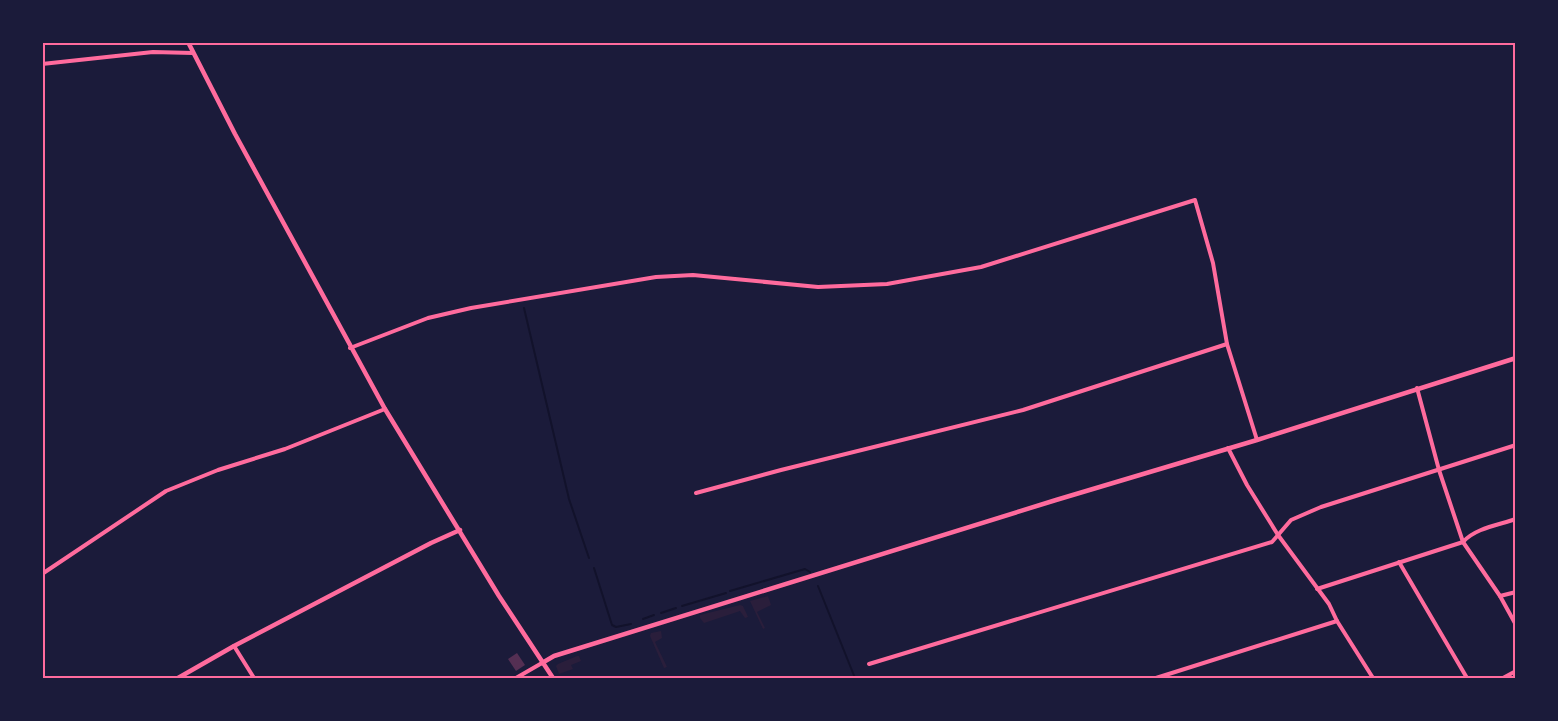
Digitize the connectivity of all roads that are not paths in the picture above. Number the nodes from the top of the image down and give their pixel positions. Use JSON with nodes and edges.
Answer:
{"nodes":[{"id":1,"x":188,"y":42,"type":"edge"},
{"id":2,"x":193,"y":53,"type":"junction"},
{"id":3,"x":42,"y":64,"type":"edge"},
{"id":4,"x":1227,"y":344,"type":"junction"},
{"id":5,"x":350,"y":348,"type":"junction"},
{"id":6,"x":1516,"y":358,"type":"edge"},
{"id":7,"x":1417,"y":388,"type":"junction"},
{"id":8,"x":385,"y":409,"type":"junction"},
{"id":9,"x":1257,"y":440,"type":"junction"},
{"id":10,"x":1516,"y":445,"type":"edge"},
{"id":11,"x":1228,"y":448,"type":"junction"},
{"id":12,"x":1439,"y":470,"type":"junction"},
{"id":13,"x":696,"y":492,"type":"dead end"},
{"id":14,"x":1516,"y":519,"type":"edge"},
{"id":15,"x":460,"y":530,"type":"junction"},
{"id":16,"x":1278,"y":535,"type":"junction"},
{"id":17,"x":1463,"y":542,"type":"junction"},
{"id":18,"x":1399,"y":562,"type":"junction"},
{"id":19,"x":42,"y":574,"type":"edge"},
{"id":20,"x":1317,"y":589,"type":"junction"},
{"id":21,"x":1516,"y":592,"type":"edge"},
{"id":22,"x":1500,"y":596,"type":"junction"},
{"id":23,"x":1337,"y":621,"type":"junction"},
{"id":24,"x":1516,"y":625,"type":"edge"},
{"id":25,"x":234,"y":646,"type":"junction"},
{"id":26,"x":542,"y":663,"type":"junction"},
{"id":27,"x":869,"y":664,"type":"dead end"},
{"id":28,"x":1516,"y":671,"type":"edge"},
{"id":29,"x":178,"y":678,"type":"edge"},
{"id":30,"x":254,"y":678,"type":"edge"},
{"id":31,"x":516,"y":678,"type":"edge"},
{"id":32,"x":553,"y":678,"type":"edge"},
{"id":33,"x":1156,"y":678,"type":"edge"},
{"id":34,"x":1373,"y":678,"type":"edge"},
{"id":35,"x":1467,"y":678,"type":"edge"},
{"id":36,"x":1503,"y":678,"type":"edge"}],
"edges":[{"from":1,"to":2,"type":"street"},
{"from":2,"to":3,"type":"street"},
{"from":2,"to":5,"type":"street"},
{"from":4,"to":5,"type":"street"},
{"from":4,"to":9,"type":"street"},
{"from":4,"to":13,"type":"street"},
{"from":5,"to":8,"type":"street"},
{"from":6,"to":7,"type":"street"},
{"from":7,"to":9,"type":"street"},
{"from":7,"to":12,"type":"street"},
{"from":8,"to":15,"type":"street"},
{"from":8,"to":19,"type":"street"},
{"from":9,"to":11,"type":"street"},
{"from":10,"to":12,"type":"street"},
{"from":11,"to":16,"type":"street"},
{"from":11,"to":26,"type":"street"},
{"from":12,"to":16,"type":"street"},
{"from":12,"to":17,"type":"street"},
{"from":14,"to":17,"type":"street"},
{"from":15,"to":25,"type":"street"},
{"from":15,"to":26,"type":"street"},
{"from":16,"to":20,"type":"street"},
{"from":16,"to":27,"type":"street"},
{"from":17,"to":18,"type":"street"},
{"from":17,"to":22,"type":"street"},
{"from":18,"to":20,"type":"street"},
{"from":18,"to":35,"type":"street"},
{"from":20,"to":23,"type":"street"},
{"from":21,"to":22,"type":"street"},
{"from":22,"to":24,"type":"street"},
{"from":23,"to":33,"type":"street"},
{"from":23,"to":34,"type":"street"},
{"from":25,"to":29,"type":"street"},
{"from":25,"to":30,"type":"street"},
{"from":26,"to":31,"type":"street"},
{"from":26,"to":32,"type":"street"},
{"from":28,"to":36,"type":"street"}]}
